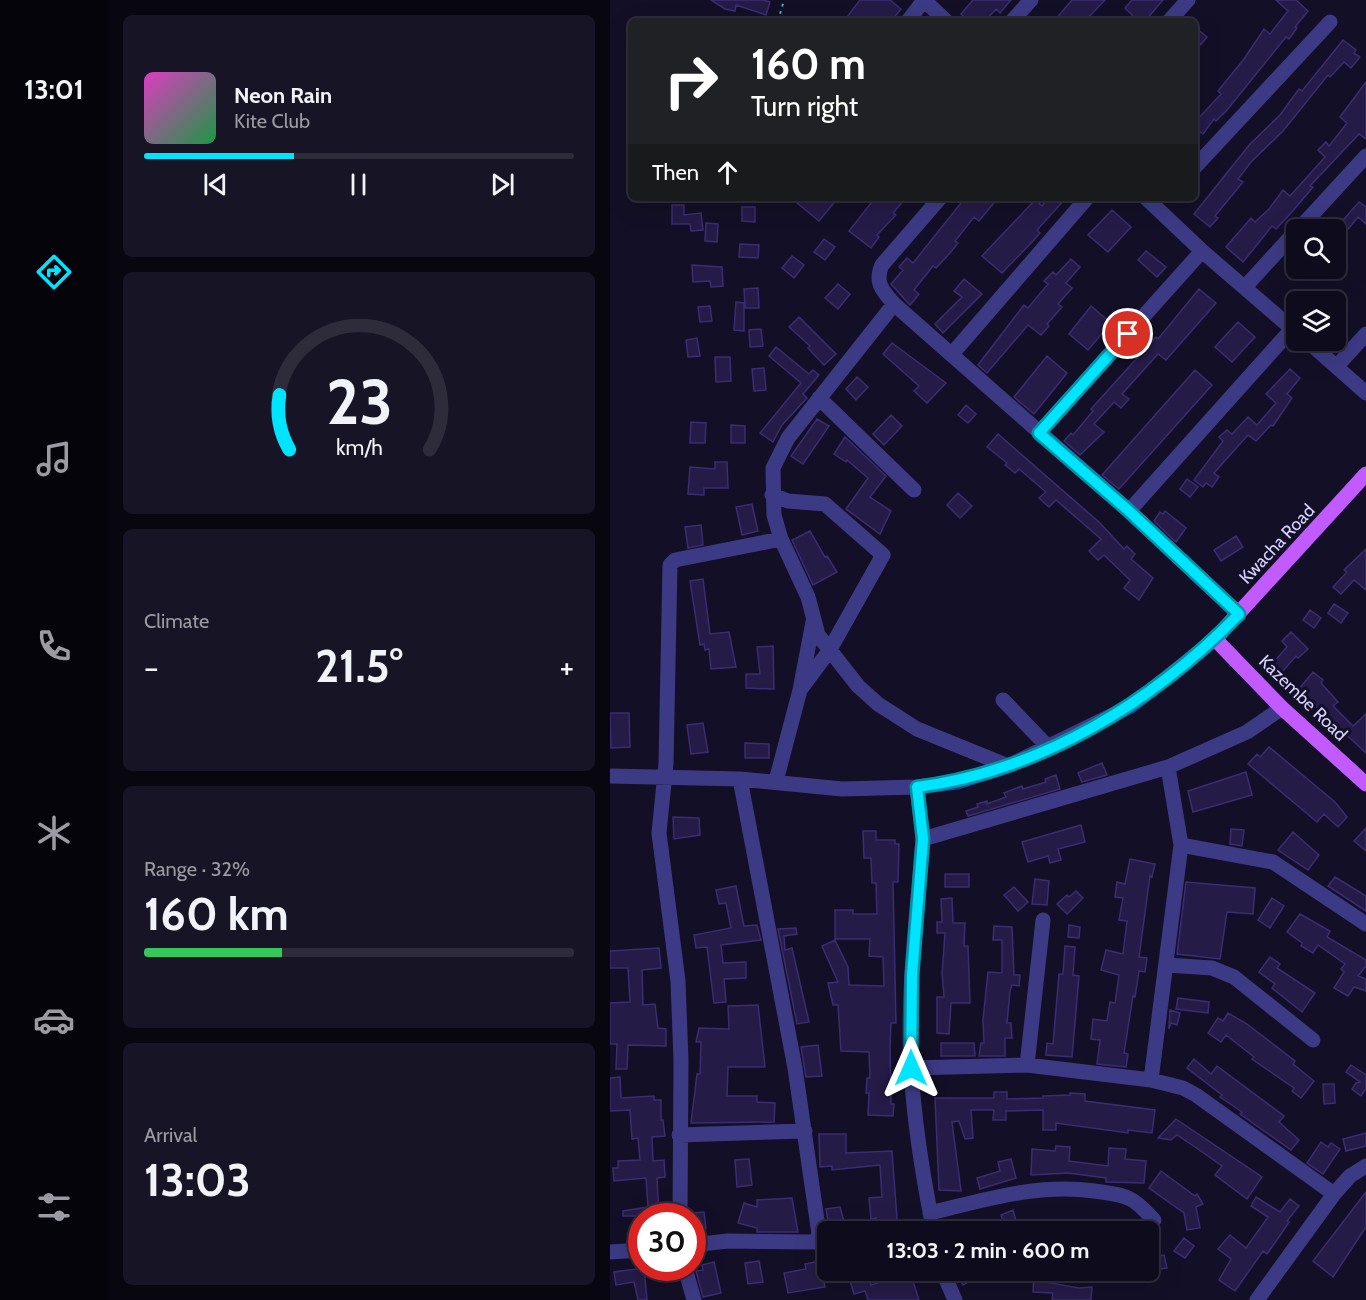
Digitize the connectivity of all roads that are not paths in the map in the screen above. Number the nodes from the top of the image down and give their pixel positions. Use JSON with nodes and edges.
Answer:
{"nodes":[{"id":1,"x":924,"y":0,"type":"edge"},
{"id":2,"x":1031,"y":0,"type":"edge"},
{"id":3,"x":1188,"y":0,"type":"edge"},
{"id":4,"x":910,"y":18,"type":"edge"},
{"id":5,"x":943,"y":18,"type":"edge"},
{"id":6,"x":1015,"y":18,"type":"edge"},
{"id":7,"x":1173,"y":18,"type":"edge"},
{"id":8,"x":1330,"y":22,"type":"dead end"},
{"id":9,"x":1366,"y":156,"type":"edge"},
{"id":10,"x":1198,"y":164,"type":"edge"},
{"id":11,"x":937,"y":201,"type":"edge"},
{"id":12,"x":1084,"y":201,"type":"edge"},
{"id":13,"x":1157,"y":201,"type":"edge"},
{"id":14,"x":1307,"y":219,"type":"edge"},
{"id":15,"x":1286,"y":242,"type":"edge"},
{"id":16,"x":1202,"y":251,"type":"junction"},
{"id":17,"x":1245,"y":287,"type":"junction"},
{"id":18,"x":894,"y":304,"type":"junction"},
{"id":19,"x":1286,"y":323,"type":"edge"},
{"id":20,"x":1366,"y":334,"type":"edge"},
{"id":21,"x":1286,"y":341,"type":"edge"},
{"id":22,"x":1319,"y":351,"type":"edge"},
{"id":23,"x":952,"y":354,"type":"junction"},
{"id":24,"x":1337,"y":366,"type":"junction"},
{"id":25,"x":1366,"y":393,"type":"edge"},
{"id":26,"x":819,"y":399,"type":"junction"},
{"id":27,"x":1039,"y":433,"type":"junction"},
{"id":28,"x":1366,"y":474,"type":"edge"},
{"id":29,"x":914,"y":490,"type":"dead end"},
{"id":30,"x":772,"y":495,"type":"junction"},
{"id":31,"x":1129,"y":511,"type":"junction"},
{"id":32,"x":781,"y":539,"type":"junction"},
{"id":33,"x":1239,"y":614,"type":"junction"},
{"id":34,"x":813,"y":622,"type":"junction"},
{"id":35,"x":1215,"y":639,"type":"junction"},
{"id":36,"x":829,"y":651,"type":"junction"},
{"id":37,"x":800,"y":690,"type":"junction"},
{"id":38,"x":1003,"y":700,"type":"dead end"},
{"id":39,"x":1282,"y":708,"type":"junction"},
{"id":40,"x":1050,"y":748,"type":"junction"},
{"id":41,"x":1008,"y":766,"type":"junction"},
{"id":42,"x":1168,"y":767,"type":"junction"},
{"id":43,"x":610,"y":776,"type":"edge"},
{"id":44,"x":664,"y":777,"type":"junction"},
{"id":45,"x":740,"y":778,"type":"junction"},
{"id":46,"x":776,"y":781,"type":"junction"},
{"id":47,"x":1366,"y":784,"type":"edge"},
{"id":48,"x":917,"y":787,"type":"junction"},
{"id":49,"x":923,"y":839,"type":"junction"},
{"id":50,"x":1181,"y":845,"type":"junction"},
{"id":51,"x":1043,"y":920,"type":"dead end"},
{"id":52,"x":1366,"y":924,"type":"edge"},
{"id":53,"x":1167,"y":965,"type":"junction"},
{"id":54,"x":1313,"y":1040,"type":"dead end"},
{"id":55,"x":1027,"y":1065,"type":"junction"},
{"id":56,"x":911,"y":1068,"type":"junction"},
{"id":57,"x":1151,"y":1080,"type":"junction"},
{"id":58,"x":805,"y":1131,"type":"junction"},
{"id":59,"x":679,"y":1135,"type":"junction"},
{"id":60,"x":1366,"y":1166,"type":"edge"},
{"id":61,"x":1334,"y":1194,"type":"junction"},
{"id":62,"x":680,"y":1203,"type":"edge"},
{"id":63,"x":930,"y":1213,"type":"junction"},
{"id":64,"x":1154,"y":1220,"type":"dead end"},
{"id":65,"x":932,"y":1221,"type":"edge"},
{"id":66,"x":706,"y":1243,"type":"edge"},
{"id":67,"x":628,"y":1251,"type":"edge"},
{"id":68,"x":610,"y":1252,"type":"edge"},
{"id":69,"x":689,"y":1281,"type":"edge"},
{"id":70,"x":947,"y":1281,"type":"edge"},
{"id":71,"x":694,"y":1300,"type":"edge"},
{"id":72,"x":955,"y":1300,"type":"edge"},
{"id":73,"x":1257,"y":1300,"type":"edge"}],
"edges":[{"from":1,"to":4,"type":"street"},
{"from":1,"to":5,"type":"street"},
{"from":2,"to":6,"type":"street"},
{"from":3,"to":7,"type":"street"},
{"from":8,"to":10,"type":"street"},
{"from":9,"to":14,"type":"street"},
{"from":11,"to":18,"type":"street"},
{"from":12,"to":23,"type":"street"},
{"from":13,"to":16,"type":"street"},
{"from":15,"to":17,"type":"street"},
{"from":16,"to":17,"type":"street"},
{"from":16,"to":27,"type":"street"},
{"from":17,"to":19,"type":"street"},
{"from":18,"to":23,"type":"street"},
{"from":18,"to":26,"type":"street"},
{"from":20,"to":24,"type":"street"},
{"from":21,"to":31,"type":"street"},
{"from":22,"to":24,"type":"street"},
{"from":23,"to":27,"type":"street"},
{"from":24,"to":25,"type":"street"},
{"from":26,"to":29,"type":"street"},
{"from":26,"to":30,"type":"street"},
{"from":27,"to":31,"type":"street"},
{"from":28,"to":33,"type":"main road","name":"Kwacha Road"},
{"from":30,"to":32,"type":"street"},
{"from":30,"to":36,"type":"street"},
{"from":31,"to":33,"type":"street"},
{"from":32,"to":34,"type":"street"},
{"from":32,"to":44,"type":"street"},
{"from":33,"to":35,"type":"main road","name":"Kwacha Road"},
{"from":34,"to":36,"type":"street"},
{"from":34,"to":37,"type":"street"},
{"from":35,"to":39,"type":"main road","name":"Kazembe Road"},
{"from":35,"to":40,"type":"street"},
{"from":36,"to":37,"type":"street"},
{"from":36,"to":41,"type":"street"},
{"from":37,"to":46,"type":"street"},
{"from":38,"to":40,"type":"street"},
{"from":39,"to":42,"type":"street"},
{"from":39,"to":47,"type":"main road","name":"Kazembe Road"},
{"from":40,"to":41,"type":"street"},
{"from":41,"to":48,"type":"street"},
{"from":42,"to":49,"type":"street"},
{"from":42,"to":50,"type":"street"},
{"from":43,"to":44,"type":"street"},
{"from":44,"to":45,"type":"street"},
{"from":44,"to":59,"type":"street"},
{"from":45,"to":46,"type":"street"},
{"from":45,"to":58,"type":"street"},
{"from":46,"to":48,"type":"street"},
{"from":48,"to":49,"type":"street"},
{"from":49,"to":56,"type":"street"},
{"from":50,"to":52,"type":"street"},
{"from":50,"to":53,"type":"street"},
{"from":51,"to":55,"type":"street"},
{"from":53,"to":54,"type":"street"},
{"from":53,"to":57,"type":"street"},
{"from":55,"to":56,"type":"street"},
{"from":55,"to":57,"type":"street"},
{"from":56,"to":63,"type":"street"},
{"from":57,"to":61,"type":"street"},
{"from":58,"to":59,"type":"street"},
{"from":58,"to":66,"type":"street"},
{"from":59,"to":62,"type":"street"},
{"from":60,"to":61,"type":"street"},
{"from":61,"to":73,"type":"street"},
{"from":63,"to":64,"type":"street"},
{"from":63,"to":65,"type":"street"},
{"from":67,"to":68,"type":"street"},
{"from":69,"to":71,"type":"street"},
{"from":70,"to":72,"type":"street"}]}
